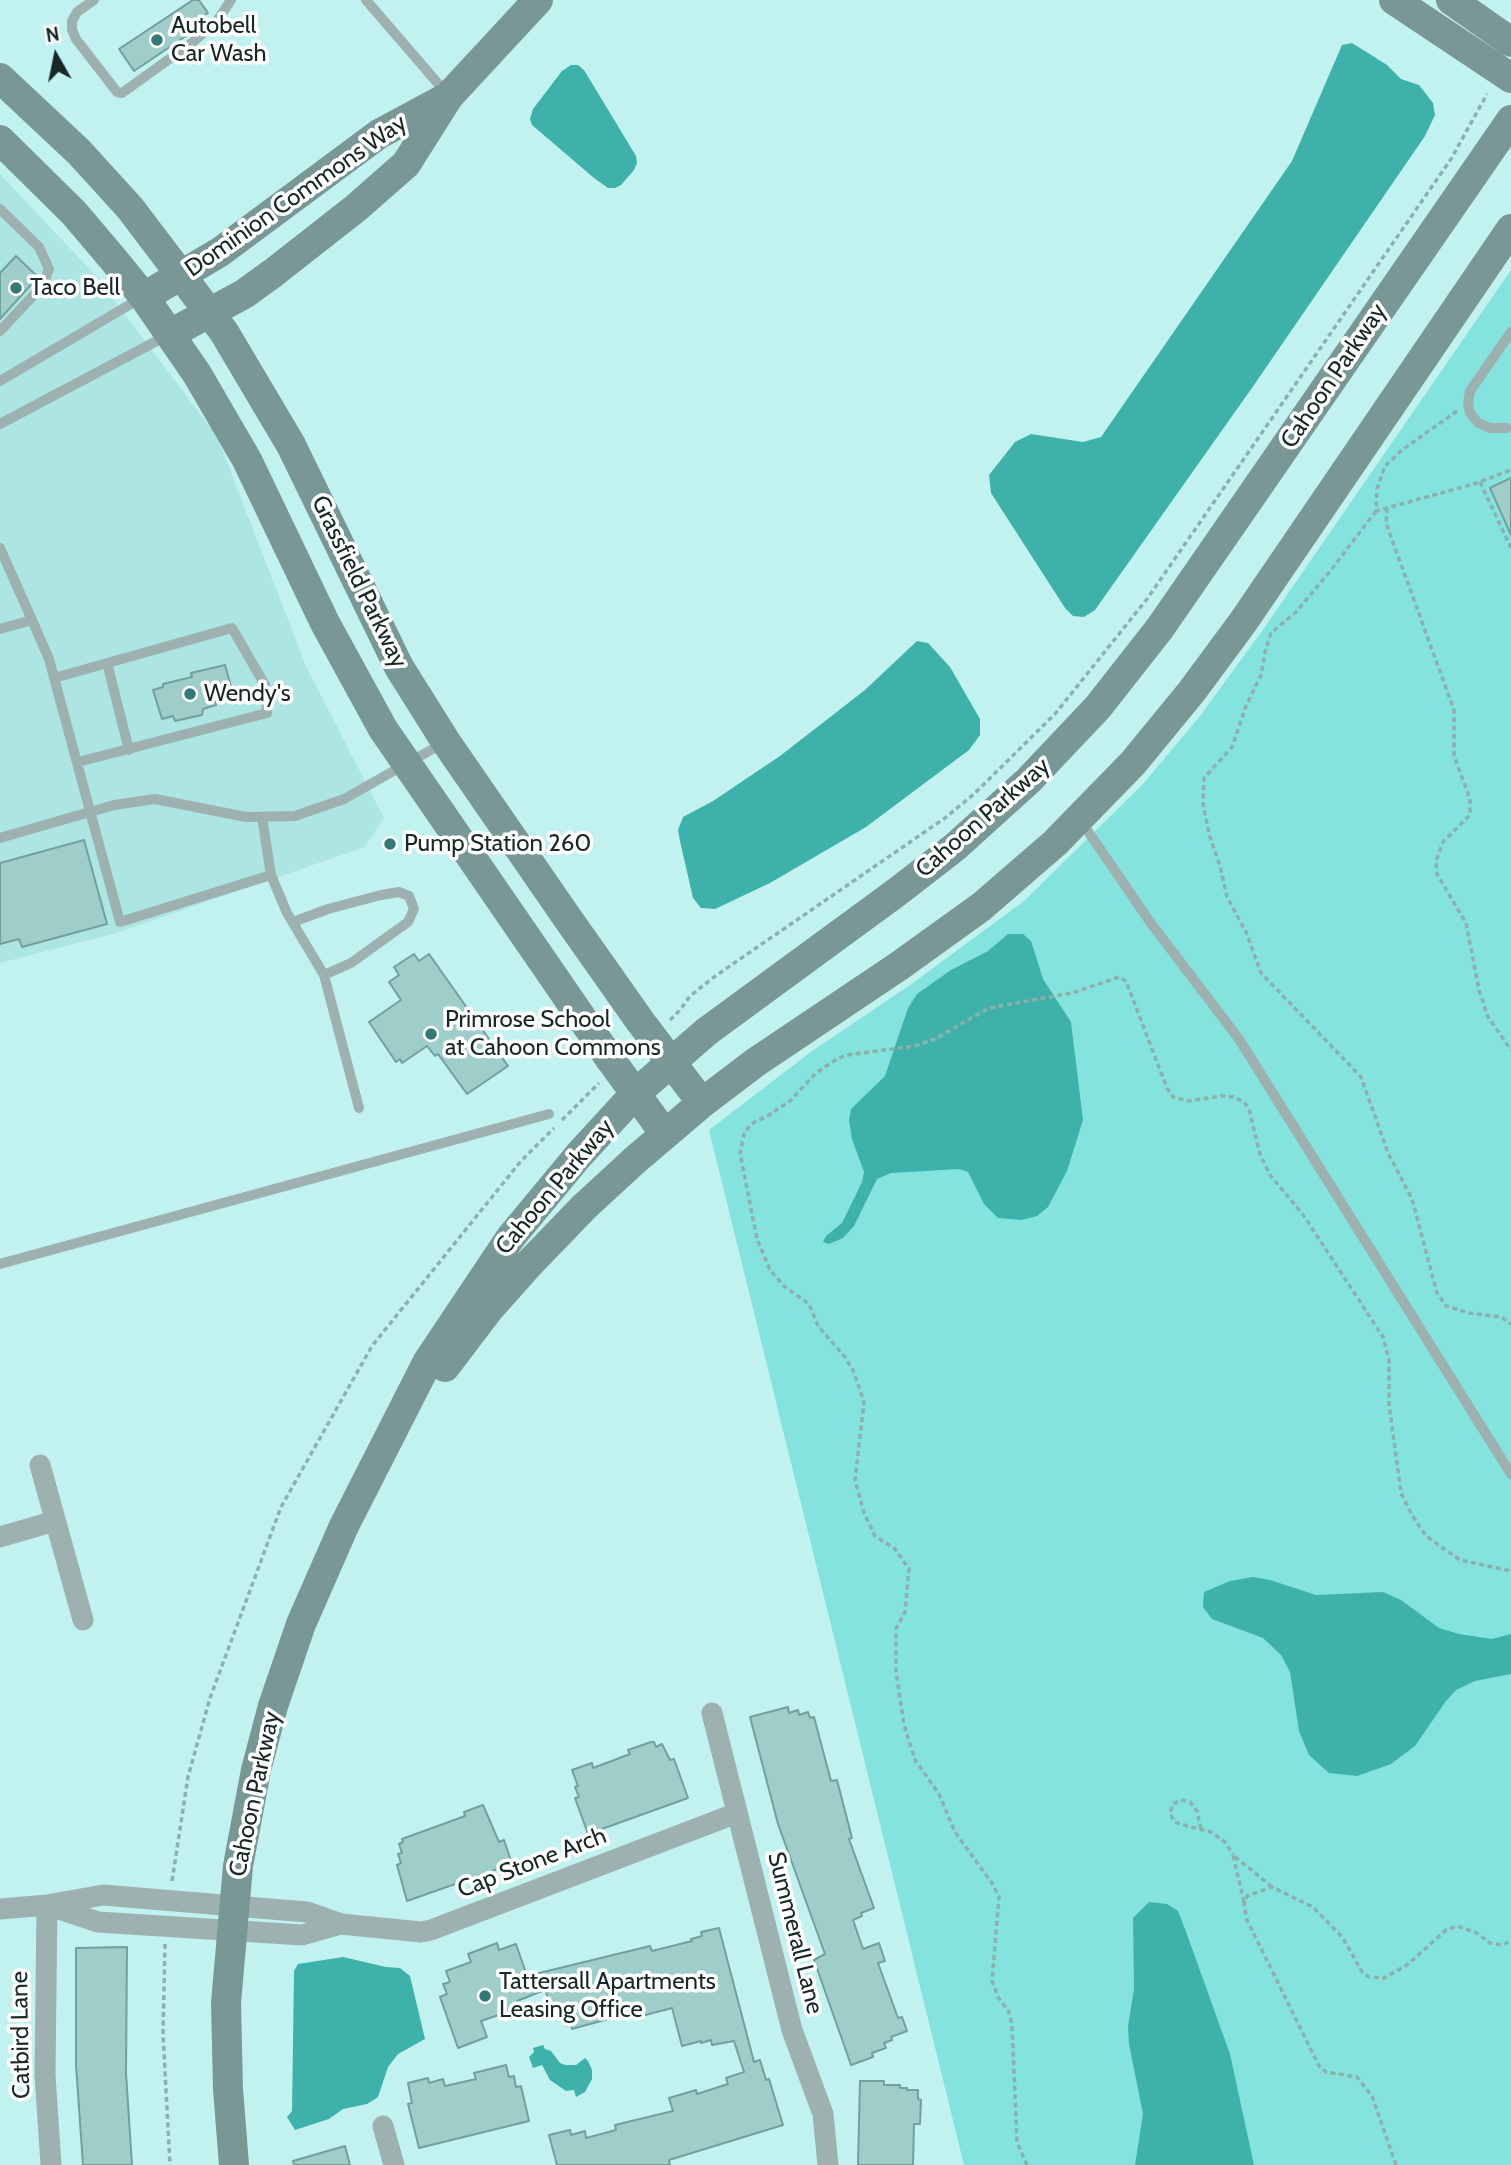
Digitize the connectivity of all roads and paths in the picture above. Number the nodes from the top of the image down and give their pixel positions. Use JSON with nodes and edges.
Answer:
{"nodes":[{"id":1,"x":94,"y":0,"type":"edge"},
{"id":2,"x":230,"y":0,"type":"edge"},
{"id":3,"x":366,"y":0,"type":"edge"},
{"id":4,"x":538,"y":0,"type":"edge"},
{"id":5,"x":1394,"y":0,"type":"edge"},
{"id":6,"x":1451,"y":0,"type":"edge"},
{"id":7,"x":1511,"y":42,"type":"edge"},
{"id":8,"x":0,"y":78,"type":"edge"},
{"id":9,"x":1499,"y":86,"type":"edge"},
{"id":10,"x":449,"y":96,"type":"junction"},
{"id":11,"x":1511,"y":120,"type":"edge"},
{"id":12,"x":0,"y":140,"type":"edge"},
{"id":13,"x":1,"y":212,"type":"edge"},
{"id":14,"x":1511,"y":229,"type":"edge"},
{"id":15,"x":183,"y":275,"type":"junction"},
{"id":16,"x":144,"y":297,"type":"junction"},
{"id":17,"x":210,"y":312,"type":"junction"},
{"id":18,"x":0,"y":331,"type":"edge"},
{"id":19,"x":1511,"y":332,"type":"edge"},
{"id":20,"x":170,"y":334,"type":"junction"},
{"id":21,"x":0,"y":381,"type":"edge"},
{"id":22,"x":1468,"y":403,"type":"junction"},
{"id":23,"x":0,"y":424,"type":"edge"},
{"id":24,"x":1510,"y":425,"type":"edge"},
{"id":25,"x":1511,"y":470,"type":"edge"},
{"id":26,"x":1480,"y":482,"type":"junction"},
{"id":27,"x":1387,"y":508,"type":"junction"},
{"id":28,"x":1376,"y":511,"type":"junction"},
{"id":29,"x":0,"y":548,"type":"edge"},
{"id":30,"x":1511,"y":548,"type":"edge"},
{"id":31,"x":33,"y":620,"type":"junction"},
{"id":32,"x":0,"y":629,"type":"edge"},
{"id":33,"x":107,"y":663,"type":"junction"},
{"id":34,"x":54,"y":678,"type":"junction"},
{"id":35,"x":446,"y":742,"type":"junction"},
{"id":36,"x":129,"y":750,"type":"junction"},
{"id":37,"x":78,"y":762,"type":"junction"},
{"id":38,"x":405,"y":764,"type":"junction"},
{"id":39,"x":92,"y":812,"type":"junction"},
{"id":40,"x":262,"y":817,"type":"junction"},
{"id":41,"x":1079,"y":819,"type":"junction"},
{"id":42,"x":0,"y":838,"type":"edge"},
{"id":43,"x":271,"y":875,"type":"junction"},
{"id":44,"x":293,"y":922,"type":"junction"},
{"id":45,"x":324,"y":975,"type":"junction"},
{"id":46,"x":681,"y":1009,"type":"dead end"},
{"id":47,"x":1511,"y":1050,"type":"edge"},
{"id":48,"x":670,"y":1061,"type":"junction"},
{"id":49,"x":635,"y":1094,"type":"junction"},
{"id":50,"x":702,"y":1103,"type":"junction"},
{"id":51,"x":359,"y":1108,"type":"dead end"},
{"id":52,"x":549,"y":1114,"type":"dead end"},
{"id":53,"x":665,"y":1134,"type":"junction"},
{"id":54,"x":0,"y":1264,"type":"edge"},
{"id":55,"x":1511,"y":1324,"type":"edge"},
{"id":56,"x":385,"y":1447,"type":"junction"},
{"id":57,"x":40,"y":1465,"type":"dead end"},
{"id":58,"x":1511,"y":1474,"type":"edge"},
{"id":59,"x":55,"y":1521,"type":"junction"},
{"id":60,"x":0,"y":1538,"type":"edge"},
{"id":61,"x":1511,"y":1571,"type":"edge"},
{"id":62,"x":83,"y":1620,"type":"dead end"},
{"id":63,"x":712,"y":1713,"type":"dead end"},
{"id":64,"x":737,"y":1813,"type":"junction"},
{"id":65,"x":1201,"y":1829,"type":"junction"},
{"id":66,"x":1234,"y":1855,"type":"junction"},
{"id":67,"x":1272,"y":1887,"type":"junction"},
{"id":68,"x":1244,"y":1904,"type":"junction"},
{"id":69,"x":47,"y":1905,"type":"junction"},
{"id":70,"x":0,"y":1909,"type":"edge"},
{"id":71,"x":232,"y":1917,"type":"junction"},
{"id":72,"x":1511,"y":1940,"type":"edge"},
{"id":73,"x":383,"y":2126,"type":"dead end"},
{"id":74,"x":51,"y":2165,"type":"edge"},
{"id":75,"x":234,"y":2165,"type":"edge"},
{"id":76,"x":394,"y":2165,"type":"edge"},
{"id":77,"x":828,"y":2165,"type":"edge"},
{"id":78,"x":1027,"y":2165,"type":"edge"},
{"id":79,"x":1396,"y":2165,"type":"edge"}],
"edges":[{"from":1,"to":2,"type":"lane"},
{"from":3,"to":10,"type":"lane"},
{"from":4,"to":10,"type":"street","name":"Dominion Commons Way"},
{"from":5,"to":9,"type":"street"},
{"from":6,"to":7,"type":"street"},
{"from":8,"to":15,"type":"street","name":"Grassfield Parkway"},
{"from":9,"to":46,"type":"path"},
{"from":10,"to":15,"type":"street","name":"Dominion Commons Way"},
{"from":10,"to":17,"type":"street","name":"Dominion Commons Way"},
{"from":11,"to":48,"type":"street","name":"Cahoon Parkway"},
{"from":12,"to":16,"type":"street","name":"Grassfield Parkway"},
{"from":13,"to":18,"type":"lane"},
{"from":14,"to":41,"type":"street","name":"Cahoon Parkway"},
{"from":15,"to":16,"type":"street","name":"Dominion Commons Way"},
{"from":15,"to":17,"type":"street","name":"Grassfield Parkway"},
{"from":16,"to":20,"type":"street","name":"Grassfield Parkway"},
{"from":16,"to":21,"type":"lane"},
{"from":17,"to":20,"type":"street","name":"Dominion Commons Way"},
{"from":17,"to":35,"type":"street","name":"Grassfield Parkway"},
{"from":19,"to":22,"type":"lane"},
{"from":20,"to":23,"type":"lane"},
{"from":20,"to":38,"type":"street","name":"Grassfield Parkway"},
{"from":22,"to":24,"type":"lane"},
{"from":22,"to":28,"type":"path"},
{"from":25,"to":26,"type":"path"},
{"from":26,"to":27,"type":"path"},
{"from":26,"to":30,"type":"path"},
{"from":27,"to":28,"type":"path"},
{"from":27,"to":47,"type":"path"},
{"from":28,"to":55,"type":"path"},
{"from":29,"to":31,"type":"lane"},
{"from":31,"to":32,"type":"lane"},
{"from":31,"to":34,"type":"lane"},
{"from":33,"to":34,"type":"lane"},
{"from":33,"to":36,"type":"lane"},
{"from":33,"to":36,"type":"lane"},
{"from":34,"to":37,"type":"lane"},
{"from":35,"to":38,"type":"lane"},
{"from":35,"to":48,"type":"street","name":"Grassfield Parkway"},
{"from":36,"to":37,"type":"lane"},
{"from":37,"to":39,"type":"lane"},
{"from":38,"to":40,"type":"lane"},
{"from":38,"to":49,"type":"street","name":"Grassfield Parkway"},
{"from":39,"to":40,"type":"lane"},
{"from":39,"to":42,"type":"lane"},
{"from":39,"to":43,"type":"lane"},
{"from":40,"to":43,"type":"lane"},
{"from":41,"to":50,"type":"street","name":"Cahoon Parkway"},
{"from":41,"to":58,"type":"lane"},
{"from":43,"to":44,"type":"lane"},
{"from":44,"to":45,"type":"lane"},
{"from":44,"to":45,"type":"lane"},
{"from":45,"to":51,"type":"lane"},
{"from":48,"to":49,"type":"street","name":"Cahoon Parkway"},
{"from":48,"to":50,"type":"street","name":"Grassfield Parkway"},
{"from":49,"to":53,"type":"street","name":"Grassfield Parkway"},
{"from":49,"to":56,"type":"street","name":"Cahoon Parkway"},
{"from":50,"to":53,"type":"street","name":"Cahoon Parkway"},
{"from":52,"to":54,"type":"lane"},
{"from":53,"to":56,"type":"street","name":"Cahoon Parkway"},
{"from":56,"to":71,"type":"street","name":"Cahoon Parkway"},
{"from":57,"to":59,"type":"street"},
{"from":59,"to":60,"type":"street"},
{"from":59,"to":62,"type":"street"},
{"from":61,"to":78,"type":"path"},
{"from":63,"to":64,"type":"street","name":"Summerall Lane"},
{"from":64,"to":71,"type":"street","name":"Cap Stone Arch"},
{"from":64,"to":77,"type":"street","name":"Summerall Lane"},
{"from":65,"to":65,"type":"path"},
{"from":65,"to":66,"type":"path"},
{"from":66,"to":67,"type":"path"},
{"from":66,"to":68,"type":"path"},
{"from":67,"to":68,"type":"path"},
{"from":67,"to":72,"type":"path"},
{"from":68,"to":79,"type":"path"},
{"from":69,"to":70,"type":"street"},
{"from":69,"to":71,"type":"street","name":"Cap Stone Arch"},
{"from":69,"to":74,"type":"street","name":"Catbird Lane"},
{"from":71,"to":75,"type":"street","name":"Cahoon Parkway"},
{"from":73,"to":76,"type":"street"}]}
